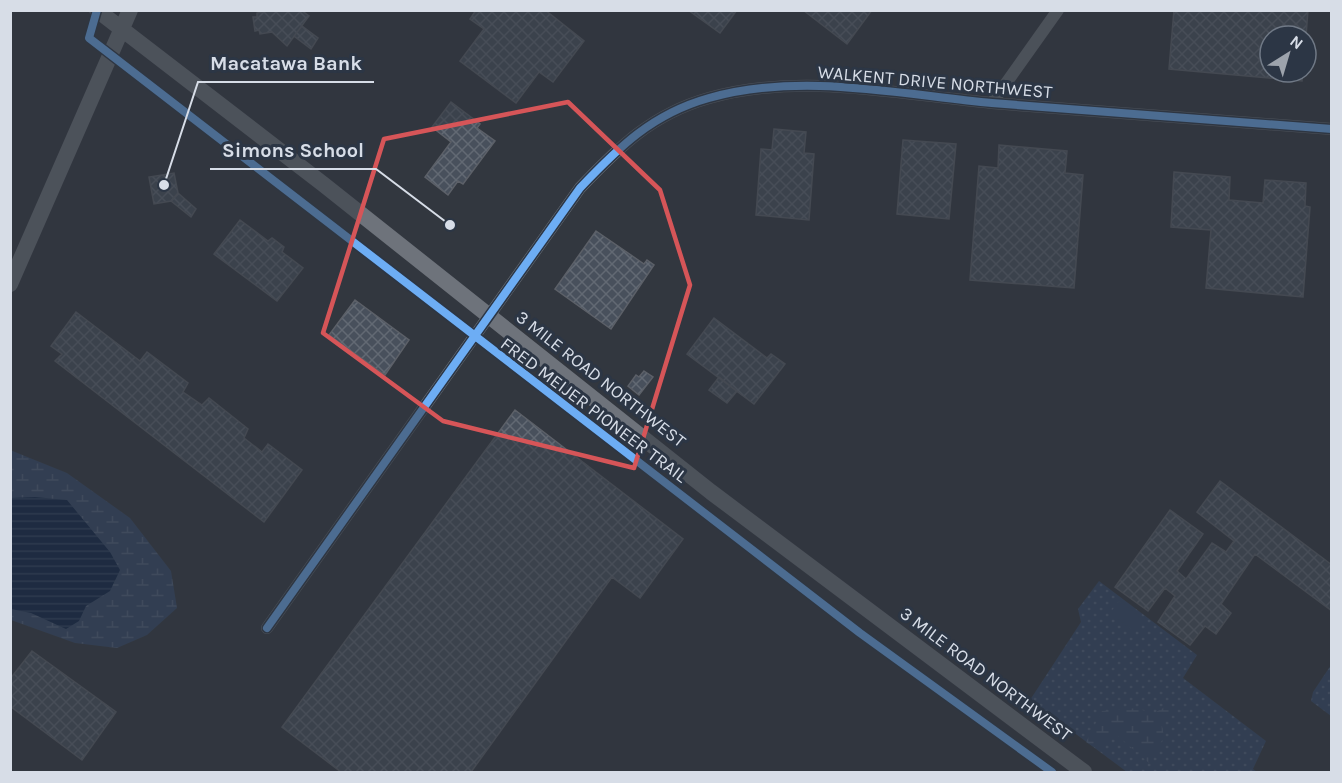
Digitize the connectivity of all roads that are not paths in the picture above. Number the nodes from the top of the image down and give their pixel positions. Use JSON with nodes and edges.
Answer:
{"nodes":[{"id":1,"x":97,"y":10,"type":"edge"},
{"id":2,"x":130,"y":10,"type":"edge"},
{"id":3,"x":1058,"y":10,"type":"edge"},
{"id":4,"x":122,"y":28,"type":"junction"},
{"id":5,"x":992,"y":103,"type":"junction"},
{"id":6,"x":1332,"y":129,"type":"edge"},
{"id":7,"x":10,"y":284,"type":"edge"},
{"id":8,"x":488,"y":315,"type":"junction"},
{"id":9,"x":267,"y":628,"type":"dead end"},
{"id":10,"x":1084,"y":772,"type":"edge"}],
"edges":[{"from":1,"to":4,"type":"main road","name":"3 MILE ROAD NORTHWEST"},
{"from":2,"to":4,"type":"main road"},
{"from":3,"to":5,"type":"street"},
{"from":4,"to":7,"type":"main road"},
{"from":4,"to":8,"type":"main road","name":"3 MILE ROAD NORTHWEST"},
{"from":5,"to":6,"type":"street","name":"WALKENT DRIVE NORTHWEST"},
{"from":5,"to":8,"type":"street","name":"WALKENT DRIVE NORTHWEST"},
{"from":8,"to":9,"type":"street","name":"WALKENT DRIVE NORTHWEST"},
{"from":8,"to":10,"type":"main road","name":"3 MILE ROAD NORTHWEST"}]}
